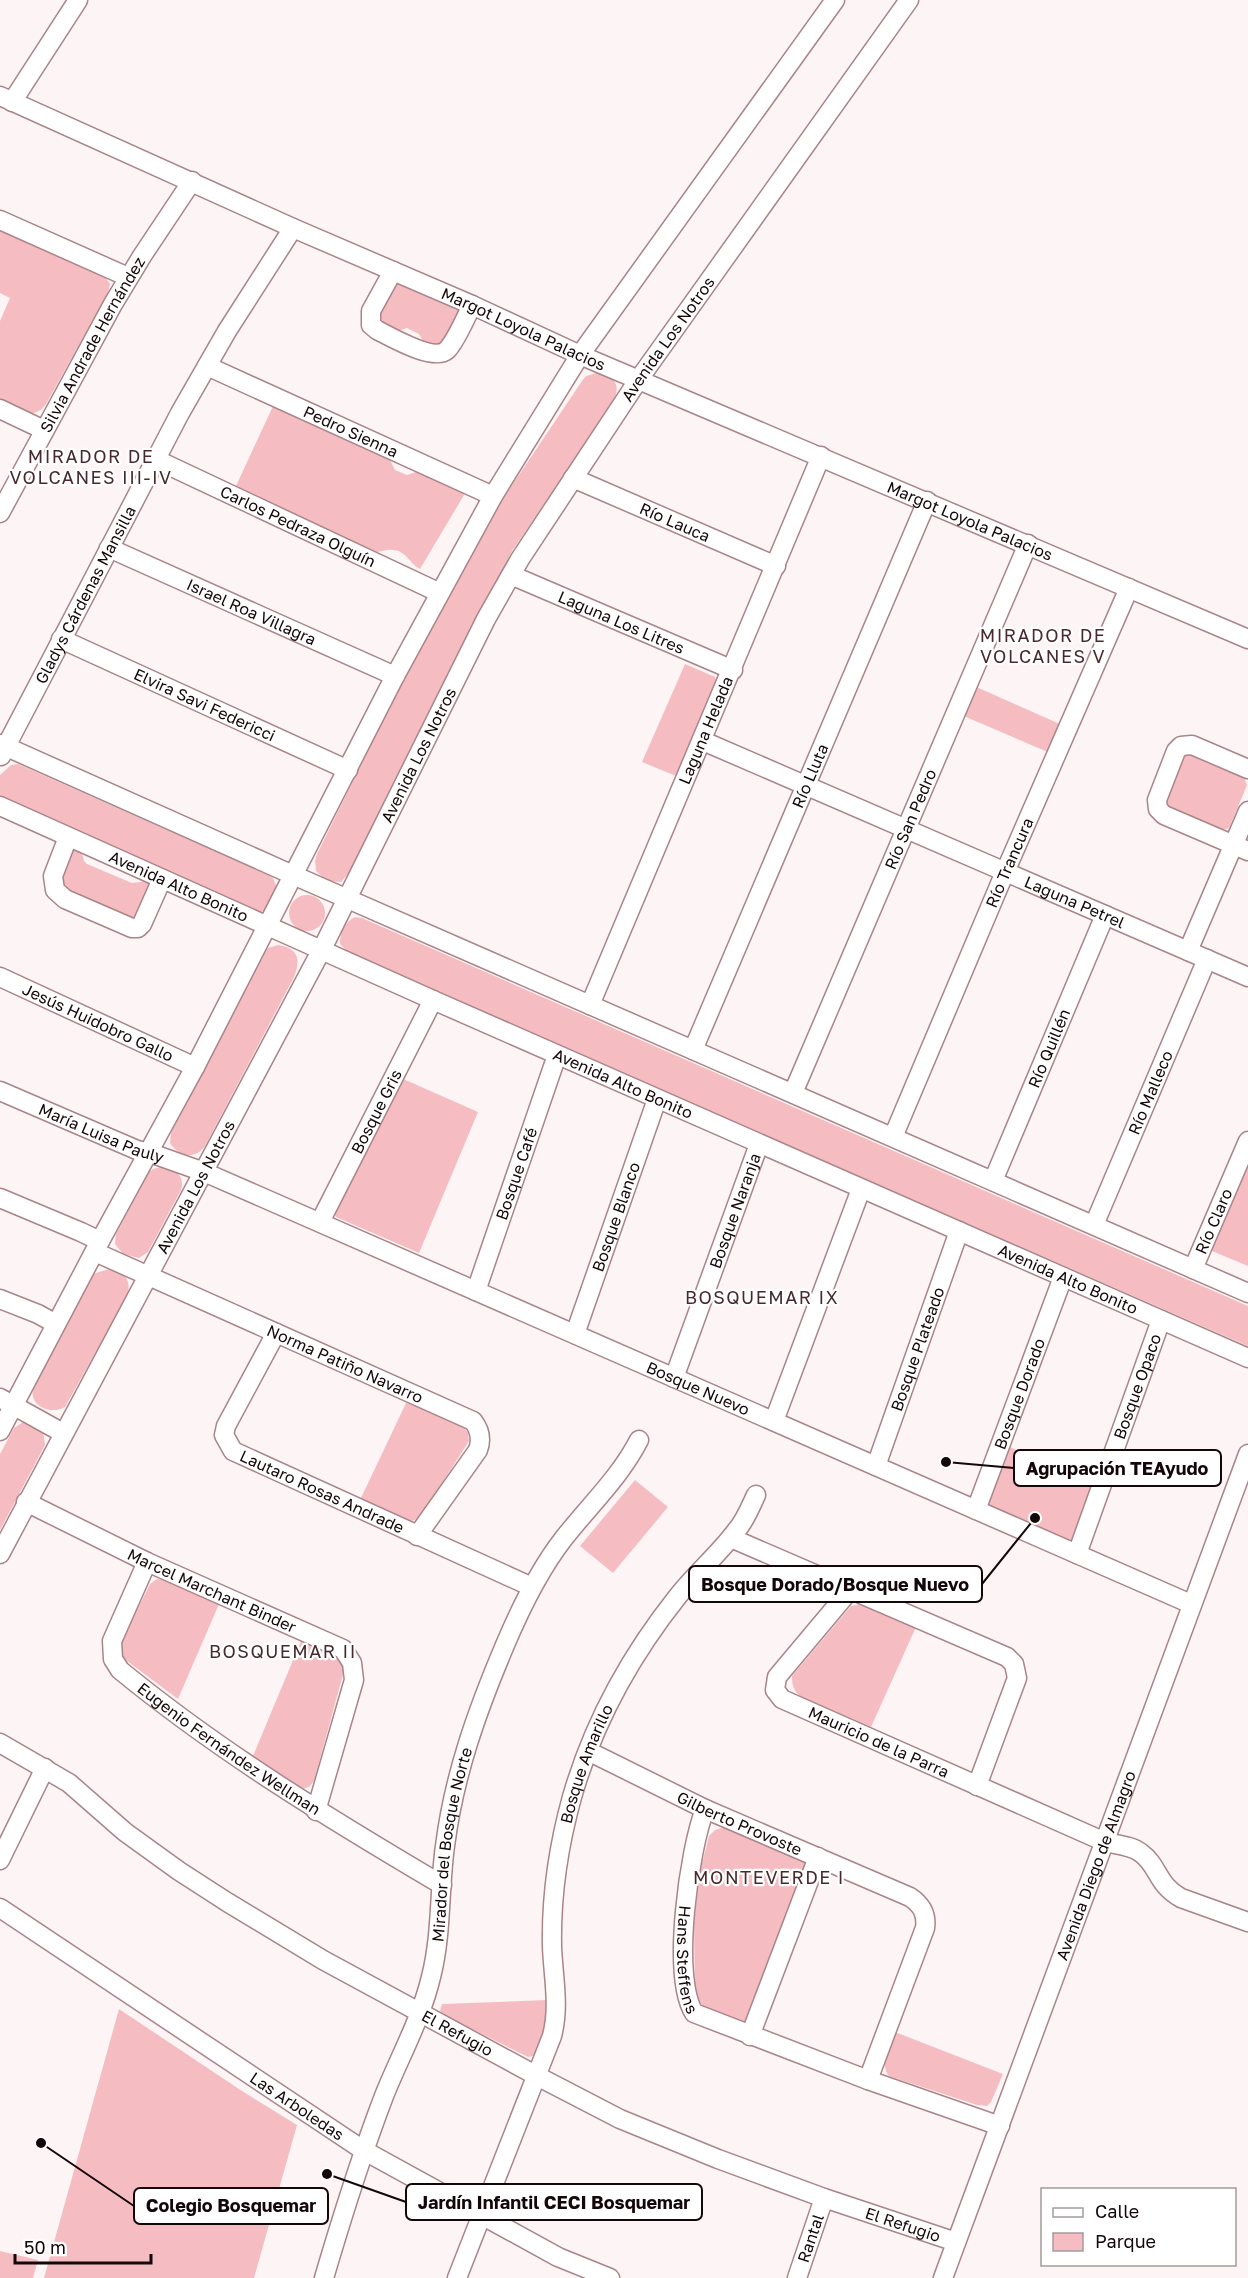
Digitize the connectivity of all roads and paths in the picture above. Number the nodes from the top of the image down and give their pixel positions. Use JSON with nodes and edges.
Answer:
{"nodes":[{"id":1,"x":835,"y":0,"type":"edge"},
{"id":2,"x":909,"y":0,"type":"edge"},
{"id":3,"x":70,"y":2,"type":"edge"},
{"id":4,"x":6,"y":99,"type":"edge"},
{"id":5,"x":192,"y":181,"type":"junction"},
{"id":6,"x":0,"y":220,"type":"edge"},
{"id":7,"x":293,"y":228,"type":"junction"},
{"id":8,"x":393,"y":271,"type":"junction"},
{"id":9,"x":128,"y":277,"type":"junction"},
{"id":10,"x":472,"y":305,"type":"junction"},
{"id":11,"x":580,"y":355,"type":"junction"},
{"id":12,"x":207,"y":366,"type":"junction"},
{"id":13,"x":639,"y":380,"type":"junction"},
{"id":14,"x":0,"y":409,"type":"edge"},
{"id":15,"x":44,"y":430,"type":"junction"},
{"id":16,"x":821,"y":456,"type":"junction"},
{"id":17,"x":155,"y":459,"type":"junction"},
{"id":18,"x":573,"y":478,"type":"junction"},
{"id":19,"x":493,"y":496,"type":"junction"},
{"id":20,"x":927,"y":501,"type":"junction"},
{"id":21,"x":0,"y":513,"type":"edge"},
{"id":22,"x":1028,"y":544,"type":"junction"},
{"id":23,"x":109,"y":548,"type":"junction"},
{"id":24,"x":776,"y":566,"type":"junction"},
{"id":25,"x":511,"y":575,"type":"junction"},
{"id":26,"x":1129,"y":588,"type":"junction"},
{"id":27,"x":440,"y":593,"type":"junction"},
{"id":28,"x":61,"y":639,"type":"junction"},
{"id":29,"x":1248,"y":639,"type":"edge"},
{"id":30,"x":732,"y":670,"type":"junction"},
{"id":31,"x":395,"y":676,"type":"junction"},
{"id":32,"x":702,"y":741,"type":"junction"},
{"id":33,"x":2,"y":749,"type":"edge"},
{"id":34,"x":1248,"y":769,"type":"edge"},
{"id":35,"x":348,"y":770,"type":"junction"},
{"id":36,"x":806,"y":785,"type":"junction"},
{"id":37,"x":0,"y":806,"type":"edge"},
{"id":38,"x":1248,"y":811,"type":"edge"},
{"id":39,"x":906,"y":829,"type":"junction"},
{"id":40,"x":68,"y":837,"type":"junction"},
{"id":41,"x":1241,"y":848,"type":"edge"},
{"id":42,"x":1005,"y":872,"type":"junction"},
{"id":43,"x":293,"y":875,"type":"junction"},
{"id":44,"x":162,"y":879,"type":"junction"},
{"id":45,"x":348,"y":899,"type":"junction"},
{"id":46,"x":1105,"y":915,"type":"junction"},
{"id":47,"x":268,"y":927,"type":"junction"},
{"id":48,"x":321,"y":951,"type":"junction"},
{"id":49,"x":1188,"y":951,"type":"junction"},
{"id":50,"x":1207,"y":959,"type":"junction"},
{"id":51,"x":0,"y":977,"type":"edge"},
{"id":52,"x":1248,"y":977,"type":"edge"},
{"id":53,"x":433,"y":1000,"type":"junction"},
{"id":54,"x":590,"y":1005,"type":"junction"},
{"id":55,"x":693,"y":1050,"type":"junction"},
{"id":56,"x":557,"y":1055,"type":"junction"},
{"id":57,"x":195,"y":1067,"type":"junction"},
{"id":58,"x":0,"y":1091,"type":"edge"},
{"id":59,"x":793,"y":1093,"type":"junction"},
{"id":60,"x":657,"y":1099,"type":"junction"},
{"id":61,"x":893,"y":1137,"type":"junction"},
{"id":62,"x":1248,"y":1141,"type":"edge"},
{"id":63,"x":759,"y":1144,"type":"junction"},
{"id":64,"x":148,"y":1153,"type":"junction"},
{"id":65,"x":204,"y":1172,"type":"junction"},
{"id":66,"x":993,"y":1181,"type":"junction"},
{"id":67,"x":861,"y":1189,"type":"junction"},
{"id":68,"x":0,"y":1198,"type":"edge"},
{"id":69,"x":320,"y":1222,"type":"junction"},
{"id":70,"x":1094,"y":1225,"type":"junction"},
{"id":71,"x":959,"y":1231,"type":"junction"},
{"id":72,"x":97,"y":1246,"type":"junction"},
{"id":73,"x":1193,"y":1269,"type":"junction"},
{"id":74,"x":149,"y":1276,"type":"junction"},
{"id":75,"x":1063,"y":1277,"type":"junction"},
{"id":76,"x":476,"y":1291,"type":"junction"},
{"id":77,"x":1248,"y":1293,"type":"edge"},
{"id":78,"x":0,"y":1299,"type":"edge"},
{"id":79,"x":1161,"y":1320,"type":"junction"},
{"id":80,"x":56,"y":1323,"type":"junction"},
{"id":81,"x":276,"y":1334,"type":"junction"},
{"id":82,"x":575,"y":1335,"type":"junction"},
{"id":83,"x":1248,"y":1358,"type":"edge"},
{"id":84,"x":674,"y":1378,"type":"junction"},
{"id":85,"x":7,"y":1402,"type":"edge"},
{"id":86,"x":774,"y":1422,"type":"junction"},
{"id":87,"x":0,"y":1431,"type":"edge"},
{"id":88,"x":63,"y":1433,"type":"junction"},
{"id":89,"x":639,"y":1440,"type":"dead end"},
{"id":90,"x":1248,"y":1454,"type":"edge"},
{"id":91,"x":876,"y":1466,"type":"junction"},
{"id":92,"x":756,"y":1495,"type":"dead end"},
{"id":93,"x":26,"y":1502,"type":"junction"},
{"id":94,"x":976,"y":1510,"type":"junction"},
{"id":95,"x":417,"y":1536,"type":"junction"},
{"id":96,"x":731,"y":1538,"type":"junction"},
{"id":97,"x":0,"y":1554,"type":"edge"},
{"id":98,"x":1077,"y":1554,"type":"junction"},
{"id":99,"x":147,"y":1562,"type":"junction"},
{"id":100,"x":532,"y":1587,"type":"junction"},
{"id":101,"x":850,"y":1590,"type":"junction"},
{"id":102,"x":1191,"y":1604,"type":"junction"},
{"id":103,"x":0,"y":1743,"type":"edge"},
{"id":104,"x":588,"y":1751,"type":"junction"},
{"id":105,"x":45,"y":1768,"type":"junction"},
{"id":106,"x":977,"y":1786,"type":"junction"},
{"id":107,"x":705,"y":1809,"type":"junction"},
{"id":108,"x":316,"y":1811,"type":"junction"},
{"id":109,"x":1105,"y":1842,"type":"junction"},
{"id":110,"x":818,"y":1857,"type":"junction"},
{"id":111,"x":0,"y":1860,"type":"edge"},
{"id":112,"x":442,"y":1884,"type":"junction"},
{"id":113,"x":0,"y":1908,"type":"edge"},
{"id":114,"x":1248,"y":1922,"type":"edge"},
{"id":115,"x":420,"y":2014,"type":"junction"},
{"id":116,"x":750,"y":2036,"type":"junction"},
{"id":117,"x":537,"y":2076,"type":"junction"},
{"id":118,"x":868,"y":2080,"type":"junction"},
{"id":119,"x":1000,"y":2126,"type":"junction"},
{"id":120,"x":363,"y":2150,"type":"junction"},
{"id":121,"x":824,"y":2198,"type":"junction"},
{"id":122,"x":483,"y":2215,"type":"junction"},
{"id":123,"x":956,"y":2242,"type":"junction"},
{"id":124,"x":324,"y":2278,"type":"edge"},
{"id":125,"x":457,"y":2278,"type":"edge"},
{"id":126,"x":610,"y":2278,"type":"edge"},
{"id":127,"x":797,"y":2278,"type":"edge"},
{"id":128,"x":943,"y":2278,"type":"edge"}],
"edges":[{"from":1,"to":11,"type":"street"},
{"from":2,"to":13,"type":"street","name":"Avenida Los Notros"},
{"from":3,"to":4,"type":"street"},
{"from":4,"to":5,"type":"street","name":"Margot Loyola Palacios"},
{"from":5,"to":7,"type":"street","name":"Margot Loyola Palacios"},
{"from":5,"to":9,"type":"street","name":"Silvia Andrade Hernández"},
{"from":6,"to":9,"type":"street"},
{"from":7,"to":8,"type":"street","name":"Margot Loyola Palacios"},
{"from":7,"to":12,"type":"street","name":"Gladys Cárdenas Mansilla"},
{"from":8,"to":10,"type":"street","name":"Margot Loyola Palacios"},
{"from":8,"to":10,"type":"street"},
{"from":9,"to":15,"type":"street","name":"Silvia Andrade Hernández"},
{"from":10,"to":11,"type":"street","name":"Margot Loyola Palacios"},
{"from":11,"to":13,"type":"street","name":"Margot Loyola Palacios"},
{"from":11,"to":19,"type":"street"},
{"from":12,"to":17,"type":"street","name":"Gladys Cárdenas Mansilla"},
{"from":12,"to":19,"type":"street","name":"Pedro Sienna"},
{"from":13,"to":16,"type":"street","name":"Margot Loyola Palacios"},
{"from":13,"to":18,"type":"street","name":"Avenida Los Notros"},
{"from":14,"to":15,"type":"street"},
{"from":15,"to":21,"type":"street","name":"Silvia Andrade Hernández"},
{"from":16,"to":20,"type":"street","name":"Margot Loyola Palacios"},
{"from":16,"to":24,"type":"street","name":"Laguna Helada"},
{"from":17,"to":23,"type":"street","name":"Gladys Cárdenas Mansilla"},
{"from":17,"to":27,"type":"street","name":"Carlos Pedraza Olguín"},
{"from":18,"to":24,"type":"street","name":"Río Lauca"},
{"from":18,"to":25,"type":"street","name":"Avenida Los Notros"},
{"from":19,"to":27,"type":"street"},
{"from":20,"to":22,"type":"street","name":"Margot Loyola Palacios"},
{"from":20,"to":36,"type":"street","name":"Río Lluta"},
{"from":22,"to":26,"type":"street","name":"Margot Loyola Palacios"},
{"from":22,"to":39,"type":"street","name":"Río San Pedro"},
{"from":23,"to":28,"type":"street","name":"Gladys Cárdenas Mansilla"},
{"from":23,"to":31,"type":"street","name":"Israel Roa Villagra"},
{"from":24,"to":30,"type":"street","name":"Laguna Helada"},
{"from":25,"to":30,"type":"street","name":"Laguna Los Litres"},
{"from":25,"to":45,"type":"street","name":"Avenida Los Notros"},
{"from":26,"to":29,"type":"street","name":"Margot Loyola Palacios"},
{"from":26,"to":42,"type":"street","name":"Río Trancura"},
{"from":27,"to":31,"type":"street"},
{"from":28,"to":33,"type":"street","name":"Gladys Cárdenas Mansilla"},
{"from":28,"to":35,"type":"street","name":"Elvira Savi Federicci"},
{"from":30,"to":32,"type":"street","name":"Laguna Helada"},
{"from":31,"to":35,"type":"street"},
{"from":32,"to":36,"type":"street","name":"Laguna Petrel"},
{"from":32,"to":54,"type":"street","name":"Laguna Helada"},
{"from":33,"to":43,"type":"street"},
{"from":34,"to":41,"type":"street"},
{"from":35,"to":43,"type":"street"},
{"from":36,"to":39,"type":"street","name":"Laguna Petrel"},
{"from":36,"to":55,"type":"street","name":"Río Lluta"},
{"from":37,"to":40,"type":"street","name":"Avenida Alto Bonito"},
{"from":38,"to":41,"type":"street"},
{"from":39,"to":42,"type":"street","name":"Laguna Petrel"},
{"from":39,"to":59,"type":"street","name":"Río San Pedro"},
{"from":40,"to":44,"type":"street","name":"Avenida Alto Bonito"},
{"from":40,"to":44,"type":"street"},
{"from":41,"to":49,"type":"street"},
{"from":42,"to":46,"type":"street","name":"Laguna Petrel"},
{"from":42,"to":61,"type":"street","name":"Río Trancura"},
{"from":43,"to":45,"type":"street"},
{"from":43,"to":47,"type":"street"},
{"from":44,"to":47,"type":"street","name":"Avenida Alto Bonito"},
{"from":45,"to":48,"type":"street","name":"Avenida Los Notros"},
{"from":45,"to":54,"type":"street"},
{"from":46,"to":49,"type":"street","name":"Laguna Petrel"},
{"from":46,"to":66,"type":"street","name":"Río Quillén"},
{"from":47,"to":48,"type":"street","name":"Avenida Alto Bonito"},
{"from":47,"to":57,"type":"street"},
{"from":48,"to":53,"type":"street","name":"Avenida Alto Bonito"},
{"from":48,"to":65,"type":"street","name":"Avenida Los Notros"},
{"from":49,"to":50,"type":"street","name":"Laguna Petrel"},
{"from":50,"to":52,"type":"street","name":"Laguna Petrel"},
{"from":50,"to":70,"type":"street","name":"Río Malleco"},
{"from":51,"to":57,"type":"street","name":"Jesús Huidobro Gallo"},
{"from":53,"to":56,"type":"street","name":"Avenida Alto Bonito"},
{"from":53,"to":69,"type":"street","name":"Bosque Gris"},
{"from":54,"to":55,"type":"street"},
{"from":55,"to":59,"type":"street"},
{"from":56,"to":60,"type":"street","name":"Avenida Alto Bonito"},
{"from":56,"to":76,"type":"street","name":"Bosque Café"},
{"from":57,"to":64,"type":"street"},
{"from":58,"to":64,"type":"street","name":"María Luisa Pauly"},
{"from":59,"to":61,"type":"street"},
{"from":60,"to":63,"type":"street","name":"Avenida Alto Bonito"},
{"from":60,"to":82,"type":"street","name":"Bosque Blanco"},
{"from":61,"to":66,"type":"street"},
{"from":62,"to":73,"type":"street","name":"Río Claro"},
{"from":63,"to":67,"type":"street","name":"Avenida Alto Bonito"},
{"from":63,"to":84,"type":"street","name":"Bosque Naranja"},
{"from":64,"to":65,"type":"street","name":"María Luisa Pauly"},
{"from":64,"to":72,"type":"street"},
{"from":65,"to":69,"type":"street","name":"Bosque Nuevo"},
{"from":65,"to":74,"type":"street","name":"Avenida Los Notros"},
{"from":66,"to":70,"type":"street"},
{"from":67,"to":71,"type":"street","name":"Avenida Alto Bonito"},
{"from":67,"to":86,"type":"street"},
{"from":68,"to":72,"type":"street","name":"Norma Patiño Navarro"},
{"from":69,"to":76,"type":"street","name":"Bosque Nuevo"},
{"from":70,"to":73,"type":"street"},
{"from":71,"to":75,"type":"street","name":"Avenida Alto Bonito"},
{"from":71,"to":91,"type":"street","name":"Bosque Plateado"},
{"from":72,"to":74,"type":"street","name":"Norma Patiño Navarro"},
{"from":72,"to":80,"type":"street"},
{"from":73,"to":77,"type":"street"},
{"from":74,"to":81,"type":"street","name":"Norma Patiño Navarro"},
{"from":74,"to":88,"type":"street","name":"Avenida Los Notros"},
{"from":75,"to":79,"type":"street","name":"Avenida Alto Bonito"},
{"from":75,"to":94,"type":"street","name":"Bosque Dorado"},
{"from":76,"to":82,"type":"street","name":"Bosque Nuevo"},
{"from":78,"to":80,"type":"street"},
{"from":79,"to":83,"type":"street","name":"Avenida Alto Bonito"},
{"from":79,"to":98,"type":"street","name":"Bosque Opaco"},
{"from":80,"to":85,"type":"street"},
{"from":81,"to":95,"type":"street","name":"Lautaro Rosas Andrade"},
{"from":81,"to":95,"type":"street","name":"Norma Patiño Navarro"},
{"from":82,"to":84,"type":"street","name":"Bosque Nuevo"},
{"from":84,"to":86,"type":"street","name":"Bosque Nuevo"},
{"from":85,"to":87,"type":"street"},
{"from":85,"to":88,"type":"street"},
{"from":86,"to":91,"type":"street","name":"Bosque Nuevo"},
{"from":88,"to":93,"type":"street","name":"Avenida Los Notros"},
{"from":89,"to":100,"type":"street","name":"Mirador del Bosque Norte"},
{"from":90,"to":102,"type":"street","name":"Avenida Diego de Almagro"},
{"from":91,"to":94,"type":"street","name":"Bosque Nuevo"},
{"from":92,"to":96,"type":"street","name":"Bosque Amarillo"},
{"from":93,"to":97,"type":"street","name":"Avenida Los Notros"},
{"from":93,"to":99,"type":"street","name":"Marcel Marchant Binder"},
{"from":94,"to":98,"type":"street","name":"Bosque Nuevo"},
{"from":95,"to":100,"type":"street","name":"Lautaro Rosas Andrade"},
{"from":96,"to":101,"type":"street"},
{"from":96,"to":104,"type":"street","name":"Bosque Amarillo"},
{"from":98,"to":102,"type":"street","name":"Bosque Nuevo"},
{"from":99,"to":108,"type":"street","name":"Eugenio Fernández Wellman"},
{"from":99,"to":108,"type":"street","name":"Marcel Marchant Binder"},
{"from":100,"to":112,"type":"street","name":"Mirador del Bosque Norte"},
{"from":101,"to":106,"type":"street"},
{"from":101,"to":106,"type":"street","name":"Mauricio de la Parra"},
{"from":102,"to":109,"type":"street","name":"Avenida Diego de Almagro"},
{"from":103,"to":105,"type":"street","name":"El Refugio"},
{"from":104,"to":107,"type":"street","name":"Gilberto Provoste"},
{"from":104,"to":117,"type":"street","name":"Bosque Amarillo"},
{"from":105,"to":111,"type":"street"},
{"from":105,"to":115,"type":"street","name":"El Refugio"},
{"from":106,"to":109,"type":"street","name":"Mauricio de la Parra"},
{"from":107,"to":110,"type":"street","name":"Gilberto Provoste"},
{"from":107,"to":116,"type":"street","name":"Hans Steffens"},
{"from":108,"to":112,"type":"street","name":"Eugenio Fernández Wellman"},
{"from":109,"to":114,"type":"street","name":"Mauricio de la Parra"},
{"from":109,"to":119,"type":"street","name":"Avenida Diego de Almagro"},
{"from":110,"to":116,"type":"street"},
{"from":110,"to":118,"type":"street","name":"Gilberto Provoste"},
{"from":112,"to":115,"type":"street","name":"Mirador del Bosque Norte"},
{"from":113,"to":120,"type":"street","name":"Las Arboledas"},
{"from":115,"to":117,"type":"street","name":"El Refugio"},
{"from":115,"to":120,"type":"street","name":"Mirador del Bosque Norte"},
{"from":116,"to":118,"type":"street","name":"Hans Steffens"},
{"from":117,"to":121,"type":"street","name":"El Refugio"},
{"from":117,"to":122,"type":"street","name":"Bosque Amarillo"},
{"from":118,"to":119,"type":"street","name":"Hans Steffens"},
{"from":119,"to":123,"type":"street","name":"Avenida Diego de Almagro"},
{"from":120,"to":122,"type":"street","name":"Las Arboledas"},
{"from":120,"to":124,"type":"street","name":"Mirador del Bosque Norte"},
{"from":121,"to":123,"type":"street","name":"El Refugio"},
{"from":121,"to":127,"type":"street","name":"Rantal"},
{"from":122,"to":125,"type":"street","name":"Bosque Amarillo"},
{"from":122,"to":126,"type":"street","name":"Las Arboledas"},
{"from":123,"to":128,"type":"street","name":"Avenida Diego de Almagro"}]}
